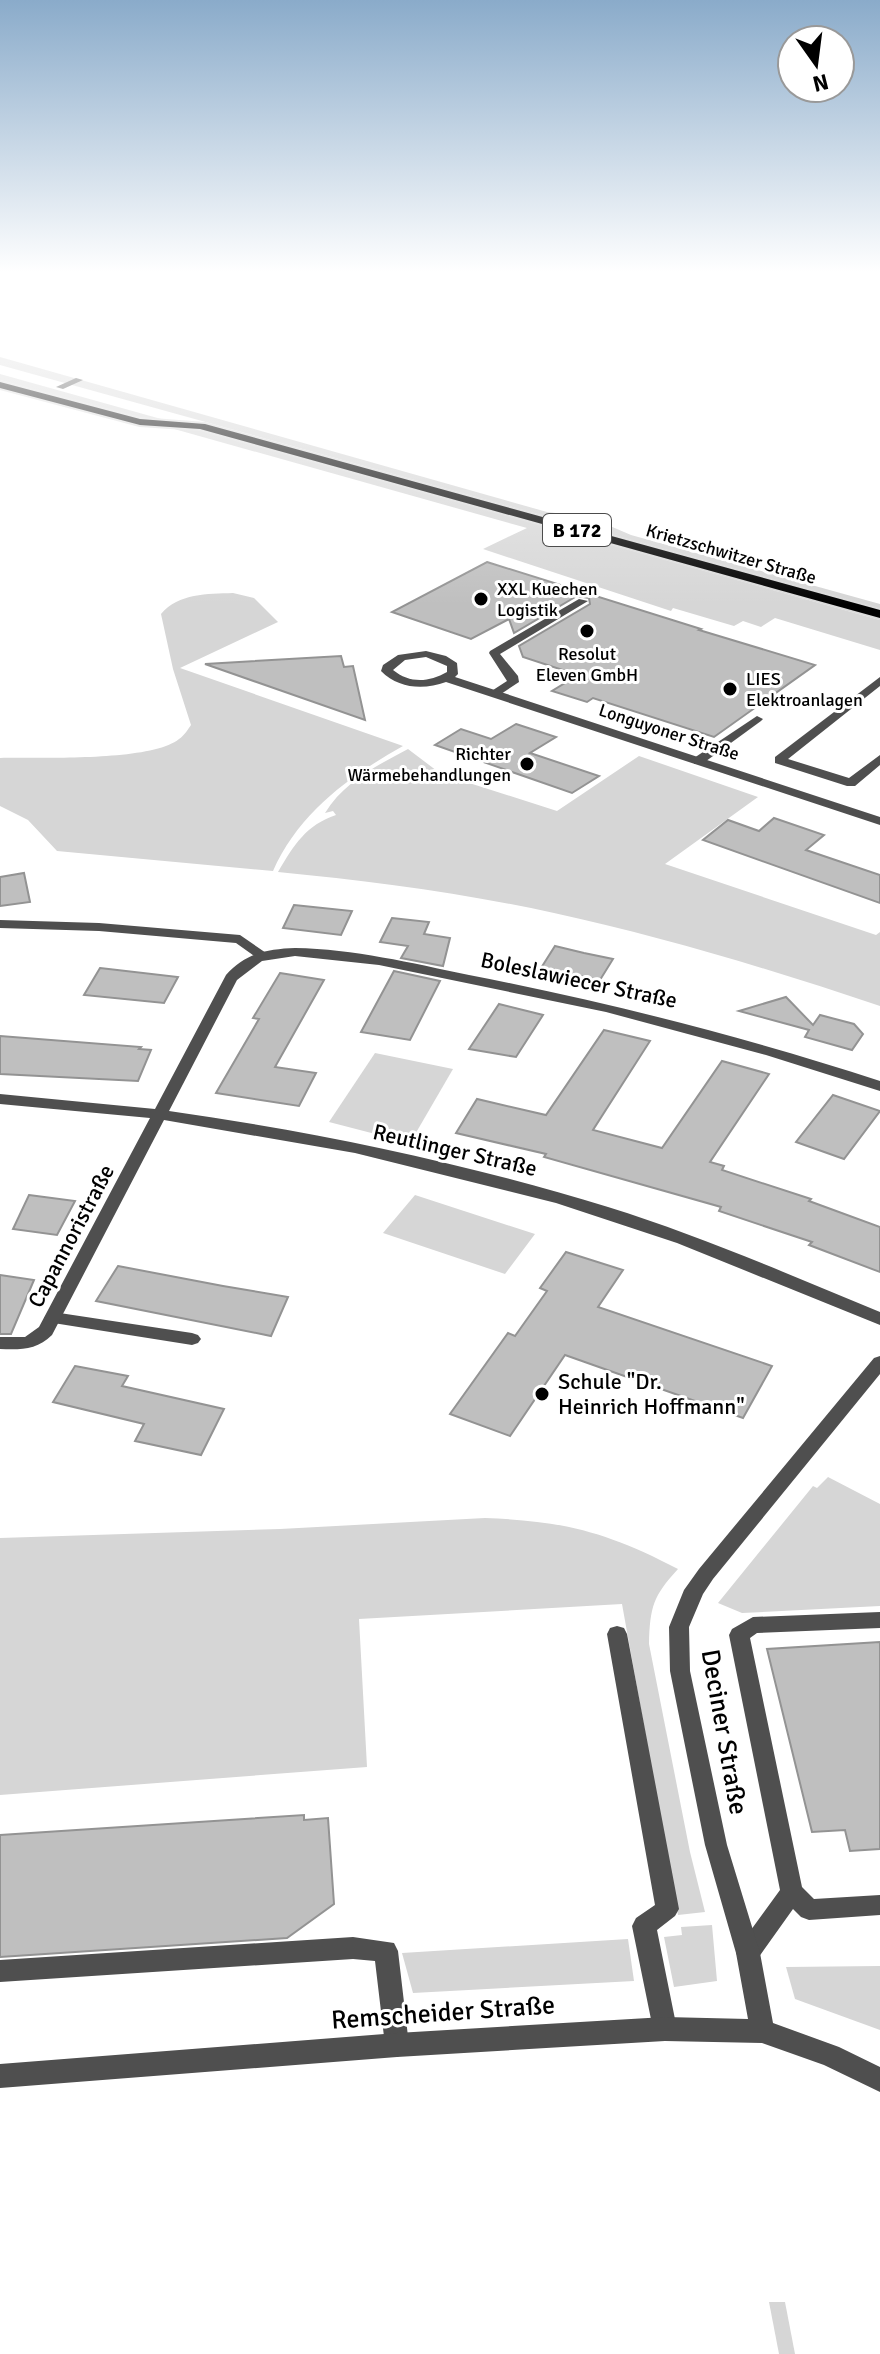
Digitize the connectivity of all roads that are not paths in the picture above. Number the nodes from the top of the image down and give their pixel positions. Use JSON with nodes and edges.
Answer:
{"nodes":[{"id":1,"x":0,"y":385,"type":"edge"},
{"id":2,"x":66,"y":385,"type":"edge"},
{"id":3,"x":60,"y":387,"type":"dead end"},
{"id":4,"x":583,"y":601,"type":"dead end"},
{"id":5,"x":880,"y":614,"type":"edge"},
{"id":6,"x":447,"y":678,"type":"junction"},
{"id":7,"x":880,"y":680,"type":"edge"},
{"id":8,"x":494,"y":694,"type":"junction"},
{"id":9,"x":757,"y":719,"type":"dead end"},
{"id":10,"x":880,"y":759,"type":"edge"},
{"id":11,"x":698,"y":761,"type":"junction"},
{"id":12,"x":880,"y":821,"type":"edge"},
{"id":13,"x":0,"y":924,"type":"edge"},
{"id":14,"x":262,"y":955,"type":"junction"},
{"id":15,"x":880,"y":1086,"type":"edge"},
{"id":16,"x":0,"y":1099,"type":"edge"},
{"id":17,"x":159,"y":1116,"type":"junction"},
{"id":18,"x":53,"y":1318,"type":"junction"},
{"id":19,"x":880,"y":1319,"type":"edge"},
{"id":20,"x":192,"y":1339,"type":"dead end"},
{"id":21,"x":0,"y":1343,"type":"edge"},
{"id":22,"x":880,"y":1362,"type":"edge"},
{"id":23,"x":880,"y":1620,"type":"edge"},
{"id":24,"x":617,"y":1634,"type":"dead end"},
{"id":25,"x":792,"y":1892,"type":"junction"},
{"id":26,"x":880,"y":1905,"type":"edge"},
{"id":27,"x":748,"y":1953,"type":"junction"},
{"id":28,"x":0,"y":1971,"type":"edge"},
{"id":29,"x":665,"y":2029,"type":"junction"},
{"id":30,"x":762,"y":2031,"type":"junction"},
{"id":31,"x":397,"y":2045,"type":"junction"},
{"id":32,"x":0,"y":2076,"type":"edge"},
{"id":33,"x":880,"y":2080,"type":"edge"}],
"edges":[{"from":1,"to":5,"type":"main road","name":"Krietzschwitzer Straße","number":"B 172"},
{"from":2,"to":3,"type":"street"},
{"from":4,"to":8,"type":"street"},
{"from":6,"to":6,"type":"street","name":"Longuyoner Straße"},
{"from":6,"to":8,"type":"street","name":"Longuyoner Straße"},
{"from":7,"to":10,"type":"street"},
{"from":8,"to":11,"type":"street","name":"Longuyoner Straße"},
{"from":9,"to":11,"type":"street"},
{"from":11,"to":12,"type":"street","name":"Longuyoner Straße"},
{"from":13,"to":14,"type":"street"},
{"from":14,"to":15,"type":"street","name":"Boleslawiecer Straße"},
{"from":14,"to":17,"type":"street"},
{"from":16,"to":17,"type":"street","name":"Reutlinger Straße"},
{"from":17,"to":18,"type":"street","name":"Capannoristraße"},
{"from":17,"to":19,"type":"street","name":"Reutlinger Straße"},
{"from":18,"to":20,"type":"street"},
{"from":18,"to":21,"type":"street","name":"Capannoristraße"},
{"from":22,"to":27,"type":"street","name":"Deciner Straße"},
{"from":23,"to":25,"type":"street"},
{"from":24,"to":29,"type":"street"},
{"from":25,"to":26,"type":"street"},
{"from":25,"to":27,"type":"street"},
{"from":27,"to":30,"type":"street","name":"Deciner Straße"},
{"from":28,"to":31,"type":"street"},
{"from":29,"to":30,"type":"street","name":"Remscheider Straße"},
{"from":29,"to":31,"type":"street","name":"Remscheider Straße"},
{"from":30,"to":33,"type":"street","name":"Remscheider Straße"},
{"from":31,"to":32,"type":"street","name":"Remscheider Straße"}]}
